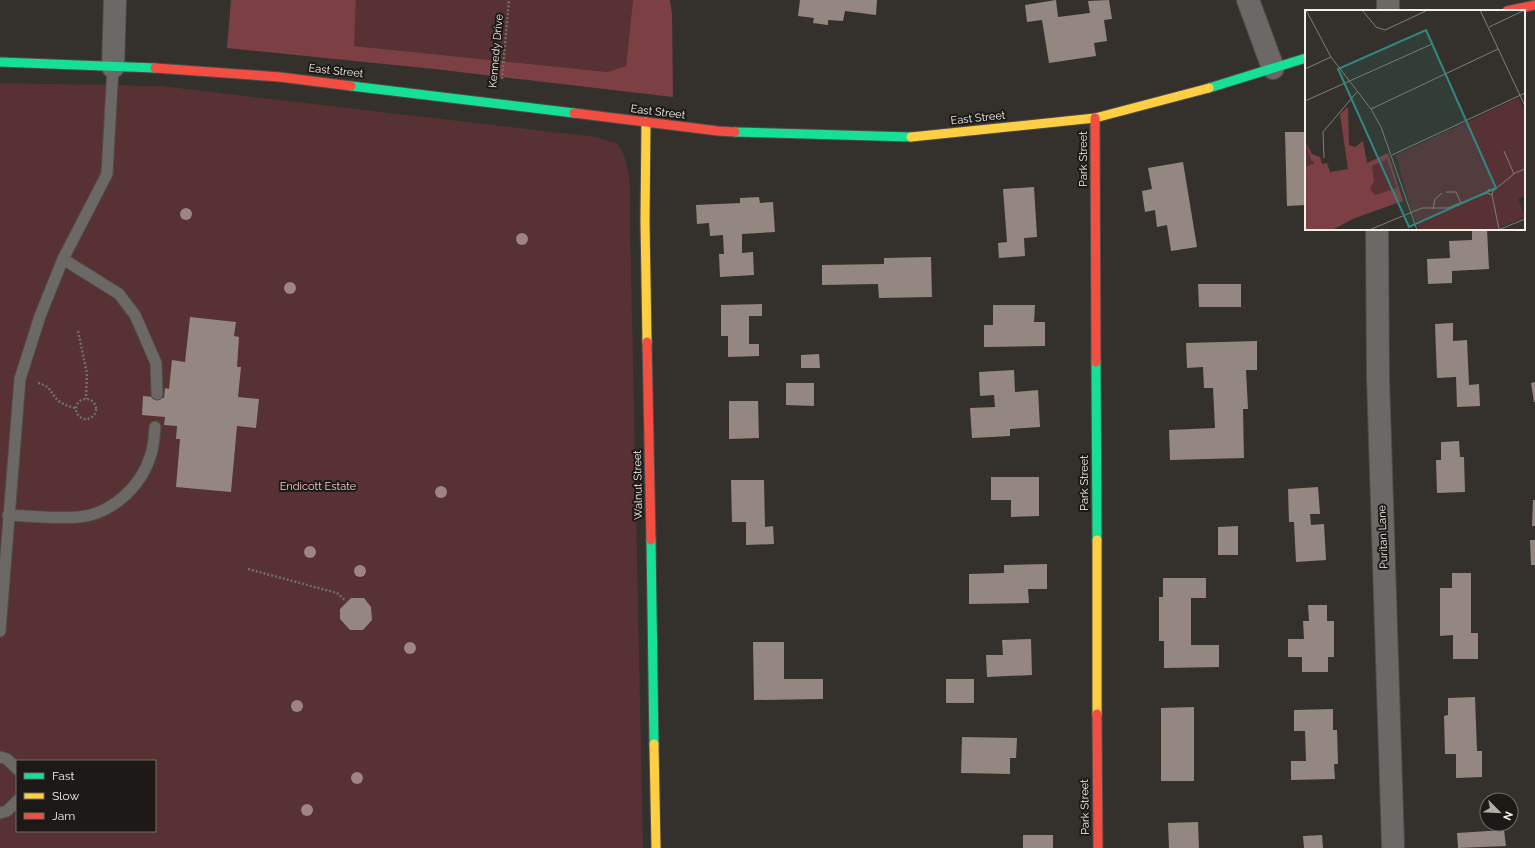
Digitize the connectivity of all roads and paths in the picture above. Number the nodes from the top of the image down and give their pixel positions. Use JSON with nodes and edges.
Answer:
{"nodes":[{"id":1,"x":114,"y":0,"type":"edge"},
{"id":2,"x":509,"y":0,"type":"edge"},
{"id":3,"x":1248,"y":0,"type":"edge"},
{"id":4,"x":1535,"y":6,"type":"edge"},
{"id":5,"x":1513,"y":10,"type":"edge"},
{"id":6,"x":1305,"y":58,"type":"edge"},
{"id":7,"x":0,"y":62,"type":"edge"},
{"id":8,"x":113,"y":67,"type":"junction"},
{"id":9,"x":1274,"y":68,"type":"junction"},
{"id":10,"x":499,"y":104,"type":"junction"},
{"id":11,"x":1095,"y":118,"type":"junction"},
{"id":12,"x":646,"y":122,"type":"junction"},
{"id":13,"x":1377,"y":230,"type":"edge"},
{"id":14,"x":63,"y":259,"type":"junction"},
{"id":15,"x":78,"y":331,"type":"dead end"},
{"id":16,"x":20,"y":379,"type":"junction"},
{"id":17,"x":157,"y":394,"type":"dead end"},
{"id":18,"x":86,"y":399,"type":"junction"},
{"id":19,"x":76,"y":408,"type":"junction"},
{"id":20,"x":155,"y":427,"type":"dead end"},
{"id":21,"x":8,"y":515,"type":"junction"},
{"id":22,"x":248,"y":569,"type":"dead end"},
{"id":23,"x":346,"y":601,"type":"dead end"},
{"id":24,"x":0,"y":631,"type":"edge"},
{"id":25,"x":0,"y":757,"type":"edge"},
{"id":26,"x":16,"y":768,"type":"edge"},
{"id":27,"x":16,"y":802,"type":"edge"},
{"id":28,"x":0,"y":813,"type":"edge"},
{"id":29,"x":1393,"y":845,"type":"dead end"},
{"id":30,"x":656,"y":848,"type":"edge"},
{"id":31,"x":1098,"y":848,"type":"edge"}],
"edges":[{"from":1,"to":8,"type":"street"},
{"from":2,"to":10,"type":"path","name":"Kennedy Drive"},
{"from":3,"to":9,"type":"street"},
{"from":4,"to":5,"type":"street"},
{"from":6,"to":9,"type":"street","name":"East Street"},
{"from":7,"to":8,"type":"street","name":"East Street"},
{"from":8,"to":10,"type":"street","name":"East Street"},
{"from":8,"to":14,"type":"lane"},
{"from":9,"to":11,"type":"street","name":"East Street"},
{"from":10,"to":12,"type":"street","name":"East Street"},
{"from":11,"to":12,"type":"street","name":"East Street"},
{"from":11,"to":31,"type":"street","name":"Park Street"},
{"from":12,"to":30,"type":"street","name":"Walnut Street"},
{"from":13,"to":29,"type":"street","name":"Puritan Lane"},
{"from":14,"to":16,"type":"lane"},
{"from":14,"to":17,"type":"lane"},
{"from":15,"to":18,"type":"path"},
{"from":16,"to":19,"type":"path"},
{"from":16,"to":21,"type":"lane"},
{"from":18,"to":19,"type":"path"},
{"from":18,"to":19,"type":"path"},
{"from":20,"to":21,"type":"lane"},
{"from":21,"to":24,"type":"lane"},
{"from":22,"to":23,"type":"path"},
{"from":25,"to":26,"type":"lane"},
{"from":27,"to":28,"type":"lane"}]}
